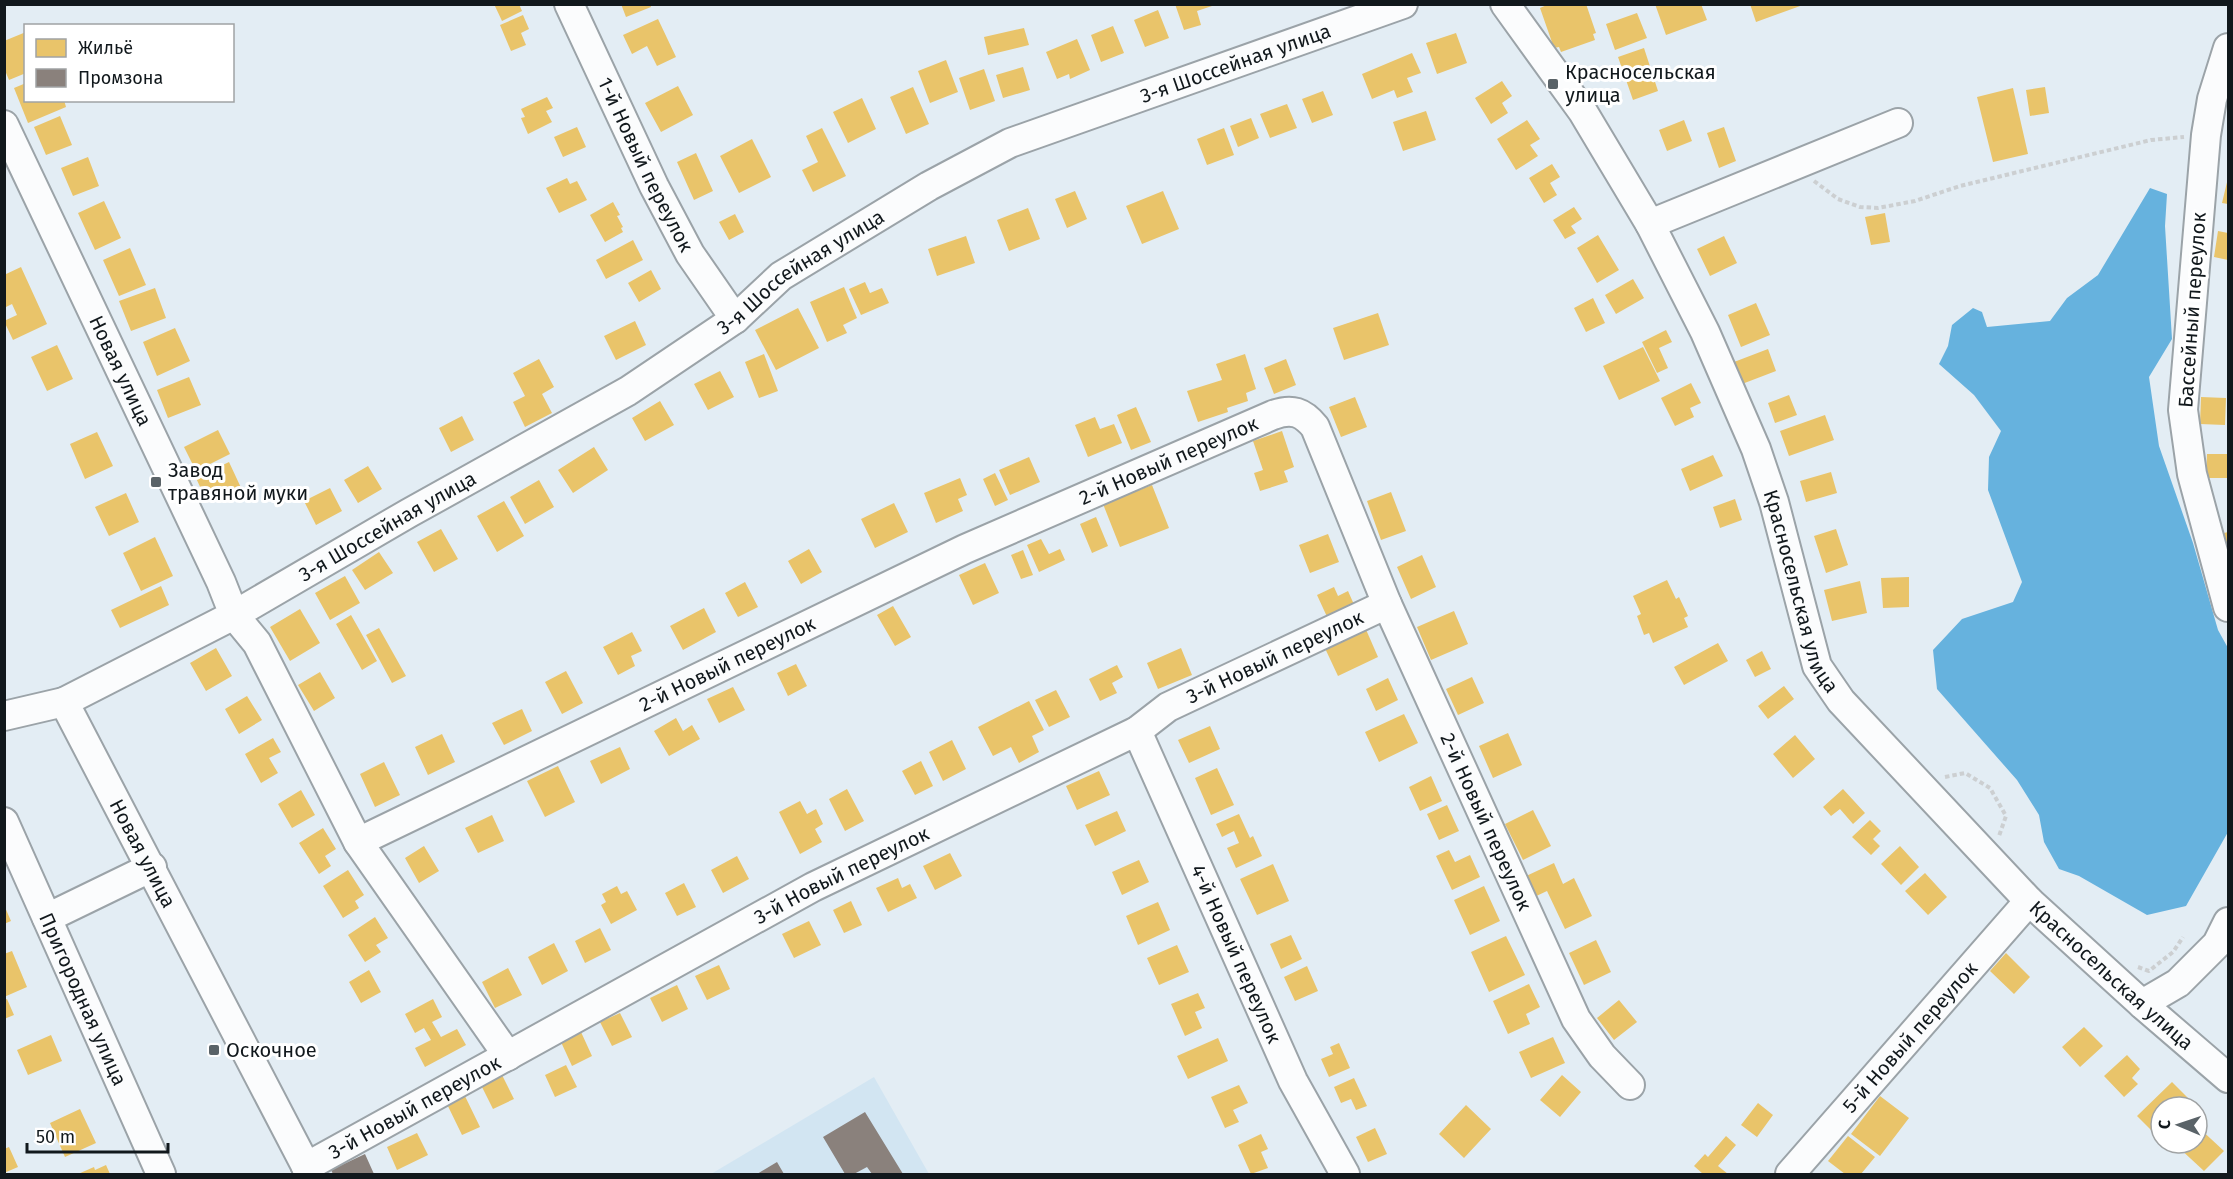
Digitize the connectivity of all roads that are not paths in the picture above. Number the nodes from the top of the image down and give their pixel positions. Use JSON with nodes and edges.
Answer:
{"nodes":[{"id":1,"x":569,"y":4,"type":"edge"},
{"id":2,"x":1403,"y":4,"type":"edge"},
{"id":3,"x":1505,"y":4,"type":"edge"},
{"id":4,"x":2229,"y":48,"type":"edge"},
{"id":5,"x":1898,"y":123,"type":"dead end"},
{"id":6,"x":4,"y":125,"type":"edge"},
{"id":7,"x":1650,"y":224,"type":"junction"},
{"id":8,"x":735,"y":319,"type":"junction"},
{"id":9,"x":1387,"y":604,"type":"junction"},
{"id":10,"x":2229,"y":607,"type":"edge"},
{"id":11,"x":234,"y":615,"type":"junction"},
{"id":12,"x":64,"y":702,"type":"junction"},
{"id":13,"x":4,"y":716,"type":"edge"},
{"id":14,"x":1137,"y":730,"type":"junction"},
{"id":15,"x":4,"y":822,"type":"edge"},
{"id":16,"x":358,"y":842,"type":"junction"},
{"id":17,"x":152,"y":867,"type":"junction"},
{"id":18,"x":2029,"y":901,"type":"junction"},
{"id":19,"x":47,"y":918,"type":"junction"},
{"id":20,"x":2229,"y":922,"type":"edge"},
{"id":21,"x":2142,"y":1004,"type":"junction"},
{"id":22,"x":508,"y":1056,"type":"junction"},
{"id":23,"x":2229,"y":1078,"type":"edge"},
{"id":24,"x":1630,"y":1085,"type":"dead end"},
{"id":25,"x":308,"y":1171,"type":"edge"},
{"id":26,"x":161,"y":1174,"type":"edge"},
{"id":27,"x":1345,"y":1174,"type":"edge"},
{"id":28,"x":1790,"y":1174,"type":"edge"}],
"edges":[{"from":1,"to":8,"type":"street","name":"1-й Новый переулок"},
{"from":2,"to":8,"type":"street","name":"3-я Шоссейная улица"},
{"from":3,"to":7,"type":"street","name":"Красносельская улица"},
{"from":4,"to":10,"type":"street","name":"Бассейный переулок"},
{"from":5,"to":7,"type":"street"},
{"from":6,"to":11,"type":"street","name":"Новая улица"},
{"from":7,"to":18,"type":"street","name":"Красносельская улица"},
{"from":8,"to":11,"type":"street","name":"3-я Шоссейная улица"},
{"from":9,"to":14,"type":"street","name":"3-й Новый переулок"},
{"from":9,"to":16,"type":"street","name":"2-й Новый переулок"},
{"from":9,"to":24,"type":"street","name":"2-й Новый переулок"},
{"from":11,"to":12,"type":"street"},
{"from":11,"to":16,"type":"street","name":"Новая улица"},
{"from":12,"to":13,"type":"street"},
{"from":12,"to":17,"type":"street","name":"Новая улица"},
{"from":14,"to":22,"type":"street","name":"3-й Новый переулок"},
{"from":14,"to":27,"type":"street","name":"4-й Новый переулок"},
{"from":15,"to":19,"type":"street","name":"Пригородная улица"},
{"from":16,"to":22,"type":"street","name":"Новая улица"},
{"from":17,"to":19,"type":"street"},
{"from":17,"to":25,"type":"street","name":"Новая улица"},
{"from":18,"to":21,"type":"street","name":"Красносельская улица"},
{"from":18,"to":28,"type":"street","name":"5-й Новый переулок"},
{"from":19,"to":26,"type":"street","name":"Пригородная улица"},
{"from":20,"to":21,"type":"street"},
{"from":21,"to":23,"type":"street","name":"Красносельская улица"},
{"from":22,"to":25,"type":"street","name":"3-й Новый переулок"}]}
